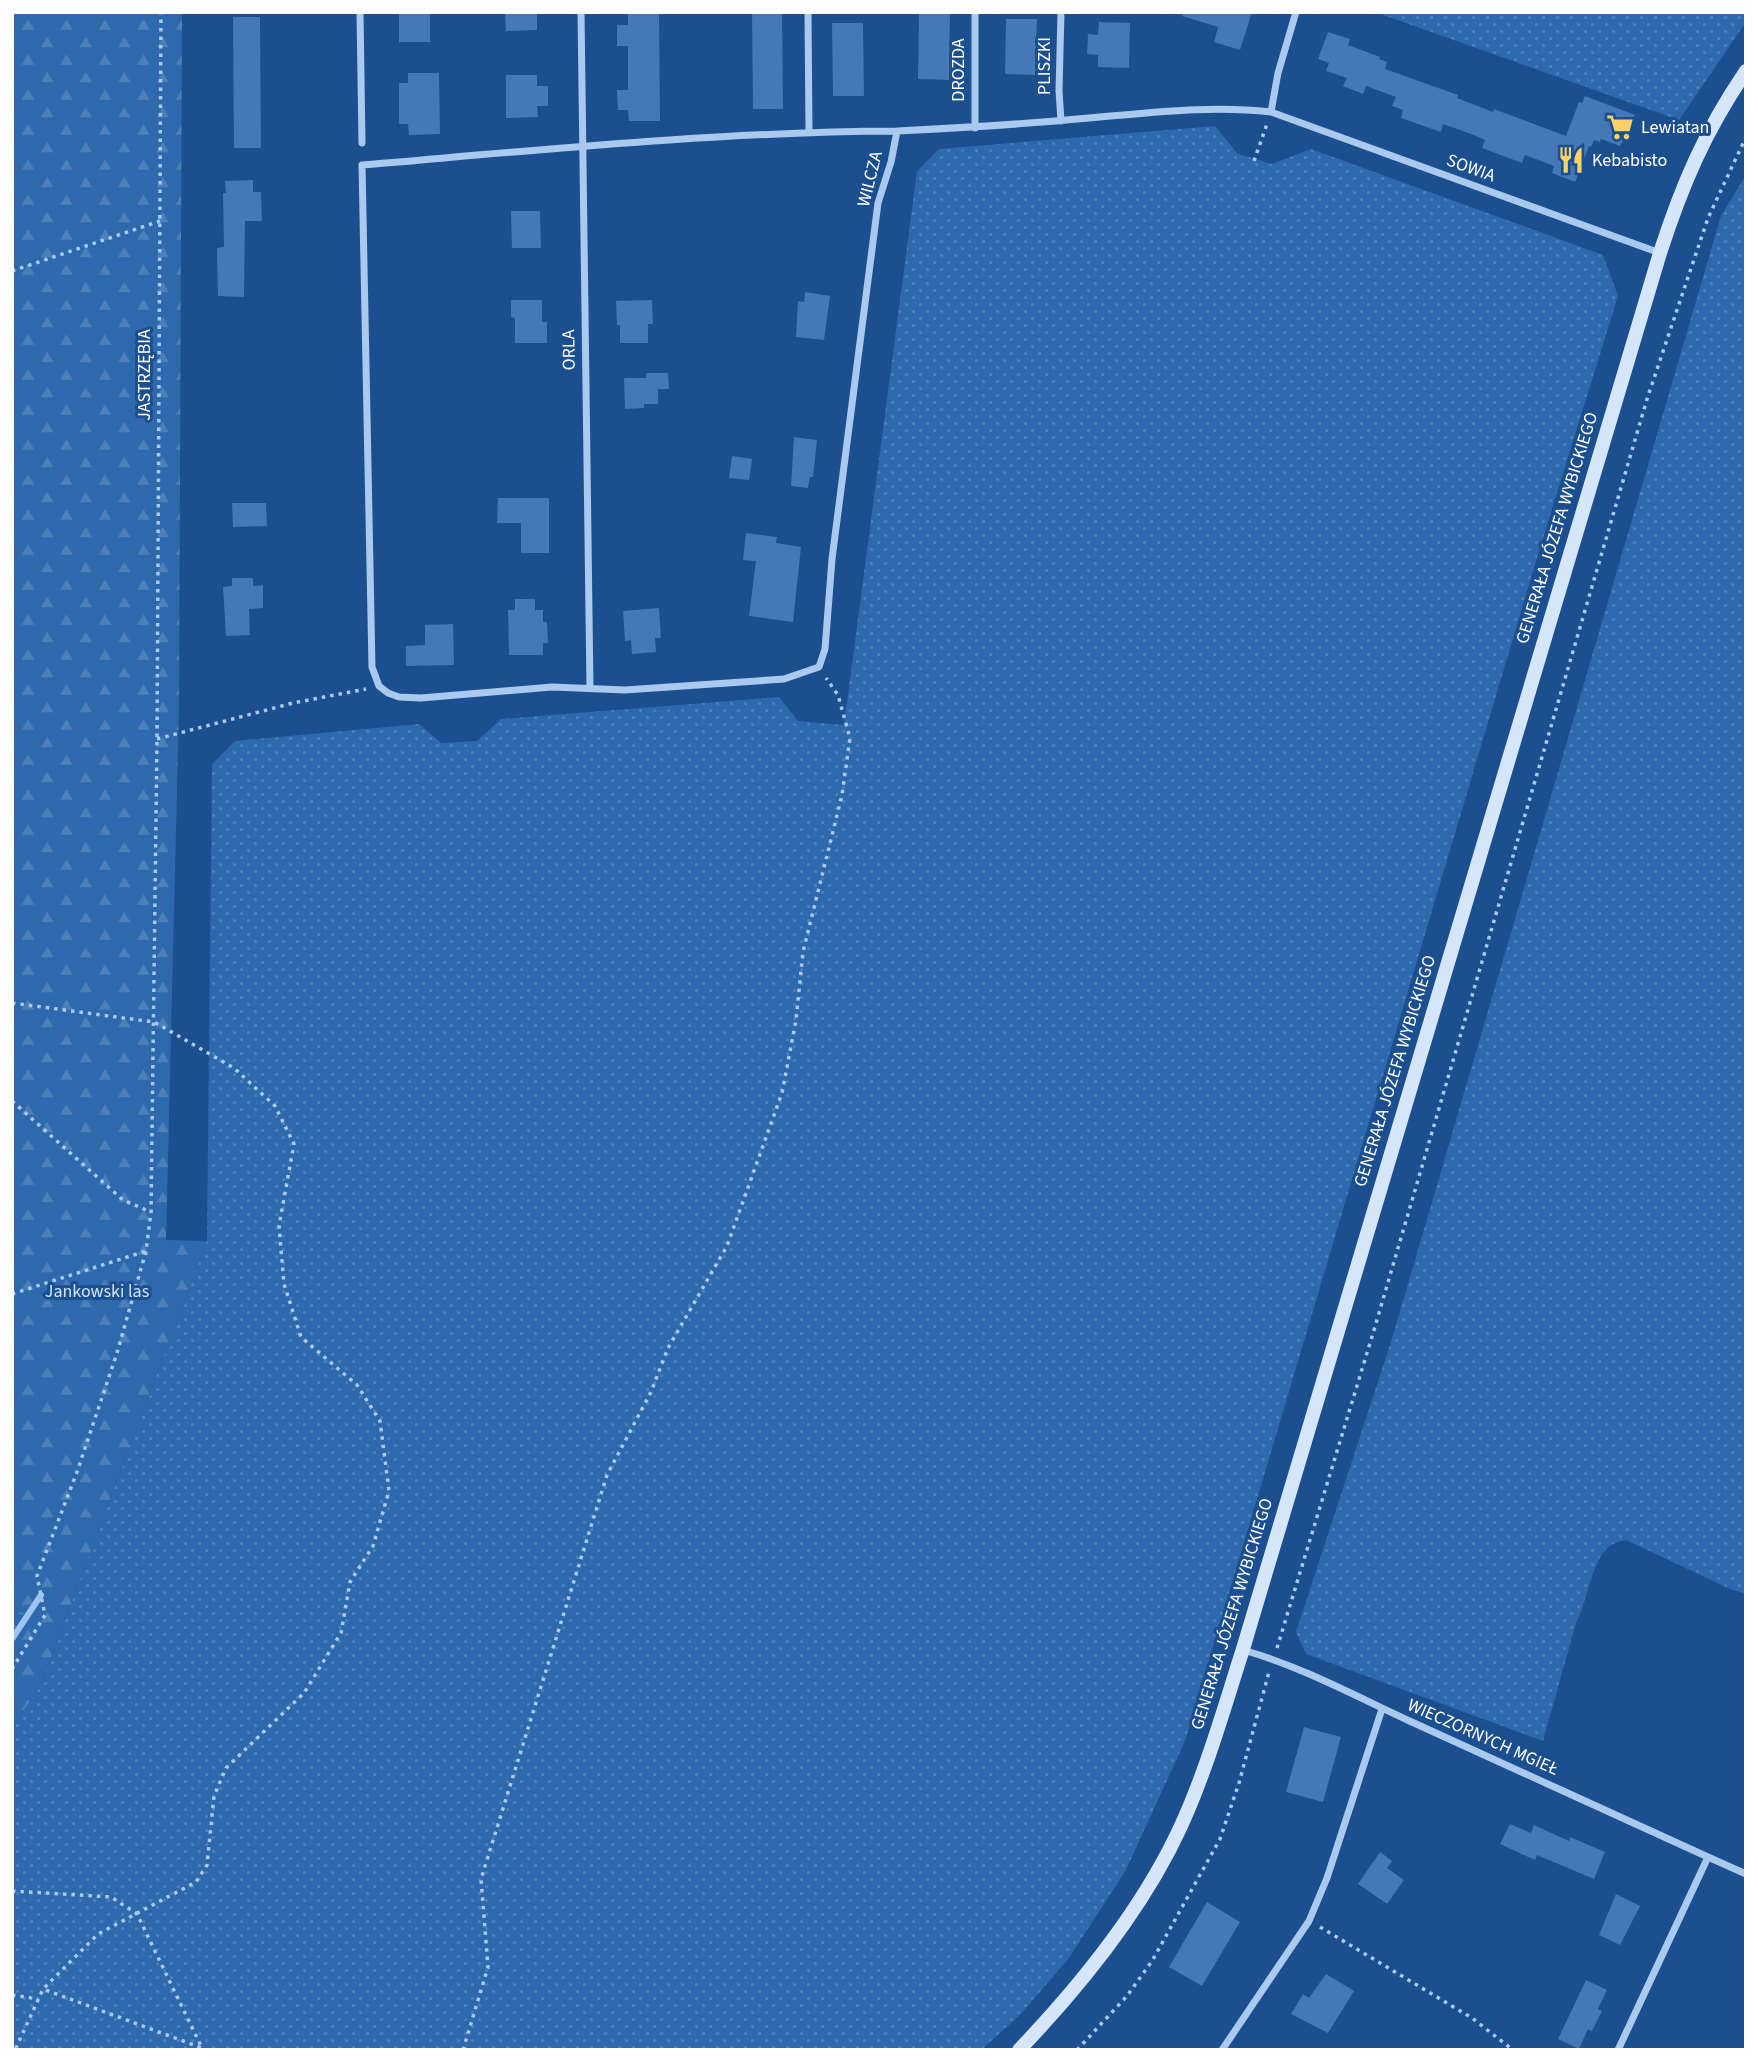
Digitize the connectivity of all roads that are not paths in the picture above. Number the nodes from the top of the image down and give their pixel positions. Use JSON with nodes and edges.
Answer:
{"nodes":[{"id":1,"x":360,"y":12,"type":"edge"},
{"id":2,"x":581,"y":12,"type":"edge"},
{"id":3,"x":808,"y":12,"type":"edge"},
{"id":4,"x":975,"y":12,"type":"edge"},
{"id":5,"x":1061,"y":12,"type":"edge"},
{"id":6,"x":1296,"y":12,"type":"edge"},
{"id":7,"x":1746,"y":71,"type":"edge"},
{"id":8,"x":1271,"y":112,"type":"junction"},
{"id":9,"x":1062,"y":121,"type":"junction"},
{"id":10,"x":975,"y":128,"type":"junction"},
{"id":11,"x":809,"y":131,"type":"junction"},
{"id":12,"x":897,"y":131,"type":"junction"},
{"id":13,"x":362,"y":143,"type":"dead end"},
{"id":14,"x":582,"y":146,"type":"junction"},
{"id":15,"x":1660,"y":253,"type":"junction"},
{"id":16,"x":590,"y":688,"type":"junction"},
{"id":17,"x":1243,"y":1649,"type":"junction"},
{"id":18,"x":1382,"y":1709,"type":"junction"},
{"id":19,"x":1708,"y":1857,"type":"junction"},
{"id":20,"x":1746,"y":1874,"type":"edge"},
{"id":21,"x":1019,"y":2050,"type":"edge"},
{"id":22,"x":1222,"y":2050,"type":"edge"},
{"id":23,"x":1618,"y":2050,"type":"edge"}],
"edges":[{"from":1,"to":13,"type":"street"},
{"from":2,"to":14,"type":"street","name":"ORLA"},
{"from":3,"to":11,"type":"street"},
{"from":4,"to":10,"type":"street","name":"DROZDA"},
{"from":5,"to":9,"type":"street","name":"PLISZKI"},
{"from":6,"to":8,"type":"street"},
{"from":7,"to":15,"type":"main road","name":"GENERAŁA JÓZEFA WYBICKIEGO"},
{"from":8,"to":9,"type":"street","name":"WILCZA"},
{"from":8,"to":15,"type":"street","name":"SOWIA"},
{"from":9,"to":10,"type":"street","name":"WILCZA"},
{"from":10,"to":12,"type":"street","name":"WILCZA"},
{"from":11,"to":12,"type":"street"},
{"from":11,"to":14,"type":"street"},
{"from":12,"to":16,"type":"street","name":"WILCZA"},
{"from":14,"to":16,"type":"street","name":"ORLA"},
{"from":14,"to":16,"type":"street"},
{"from":15,"to":17,"type":"main road","name":"GENERAŁA JÓZEFA WYBICKIEGO"},
{"from":17,"to":18,"type":"street","name":"WIECZORNYCH MGIEŁ"},
{"from":17,"to":21,"type":"main road","name":"GENERAŁA JÓZEFA WYBICKIEGO"},
{"from":18,"to":19,"type":"street","name":"WIECZORNYCH MGIEŁ"},
{"from":18,"to":22,"type":"street"},
{"from":19,"to":20,"type":"street","name":"WIECZORNYCH MGIEŁ"},
{"from":19,"to":23,"type":"street"}]}
